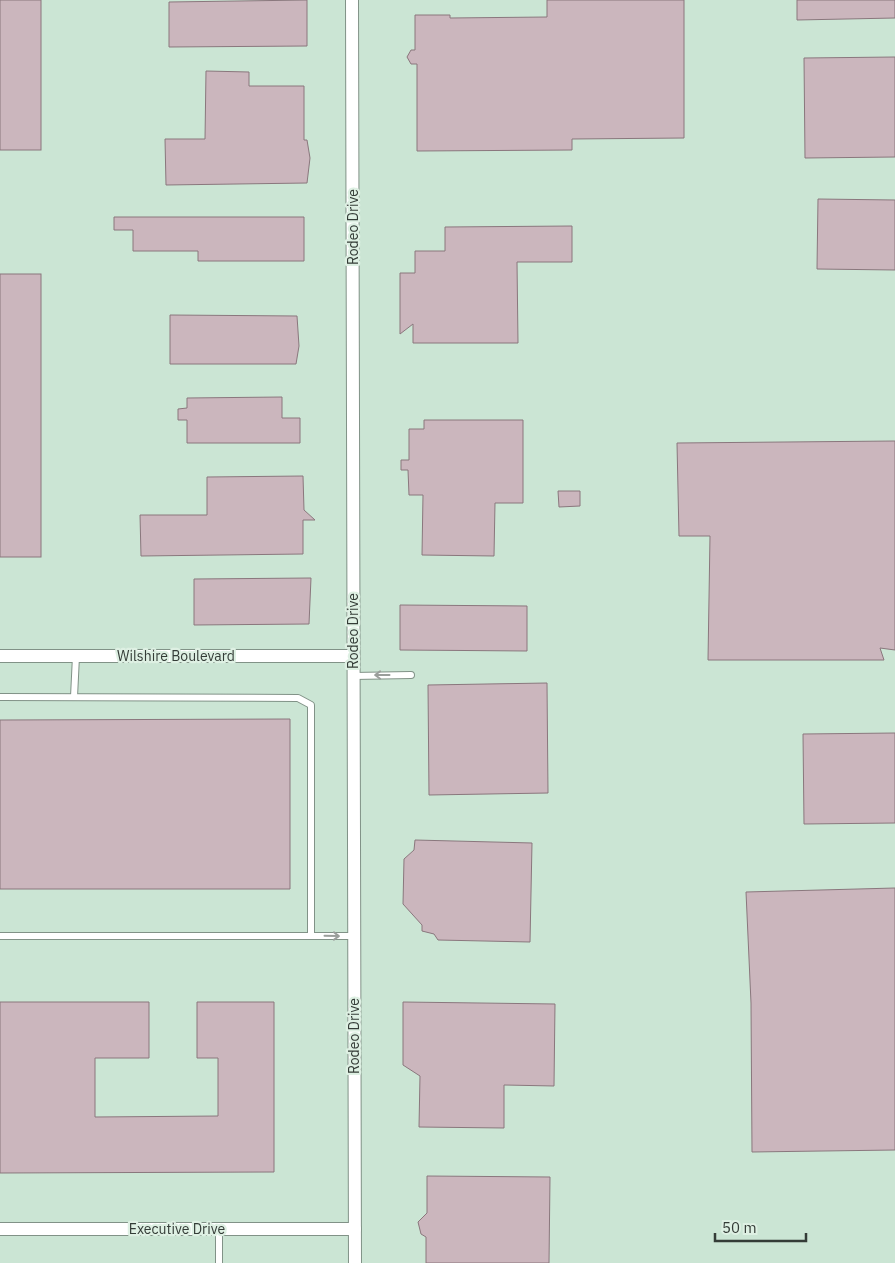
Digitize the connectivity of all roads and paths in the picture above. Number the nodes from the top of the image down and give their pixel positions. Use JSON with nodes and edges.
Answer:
{"nodes":[{"id":1,"x":352,"y":0,"type":"edge"},
{"id":2,"x":0,"y":656,"type":"edge"},
{"id":3,"x":76,"y":656,"type":"junction"},
{"id":4,"x":353,"y":656,"type":"junction"},
{"id":5,"x":411,"y":675,"type":"dead end"},
{"id":6,"x":353,"y":676,"type":"junction"},
{"id":7,"x":0,"y":697,"type":"edge"},
{"id":8,"x":74,"y":697,"type":"junction"},
{"id":9,"x":0,"y":936,"type":"edge"},
{"id":10,"x":311,"y":936,"type":"junction"},
{"id":11,"x":354,"y":936,"type":"junction"},
{"id":12,"x":0,"y":1229,"type":"edge"},
{"id":13,"x":219,"y":1229,"type":"junction"},
{"id":14,"x":355,"y":1229,"type":"junction"},
{"id":15,"x":219,"y":1263,"type":"edge"},
{"id":16,"x":355,"y":1263,"type":"edge"}],
"edges":[{"from":1,"to":4,"type":"street","name":"Rodeo Drive"},
{"from":2,"to":3,"type":"street","name":"Wilshire Boulevard"},
{"from":3,"to":4,"type":"street","name":"Wilshire Boulevard"},
{"from":3,"to":8,"type":"lane"},
{"from":4,"to":6,"type":"street","name":"Rodeo Drive"},
{"from":5,"to":6,"type":"lane","one_way":true},
{"from":6,"to":11,"type":"street","name":"Rodeo Drive"},
{"from":7,"to":8,"type":"lane"},
{"from":8,"to":10,"type":"lane"},
{"from":9,"to":10,"type":"lane"},
{"from":10,"to":11,"type":"lane","one_way":true},
{"from":11,"to":14,"type":"street","name":"Rodeo Drive"},
{"from":12,"to":13,"type":"street","name":"Executive Drive"},
{"from":13,"to":14,"type":"street","name":"Executive Drive"},
{"from":13,"to":15,"type":"lane"},
{"from":14,"to":16,"type":"street","name":"Rodeo Drive"}]}
